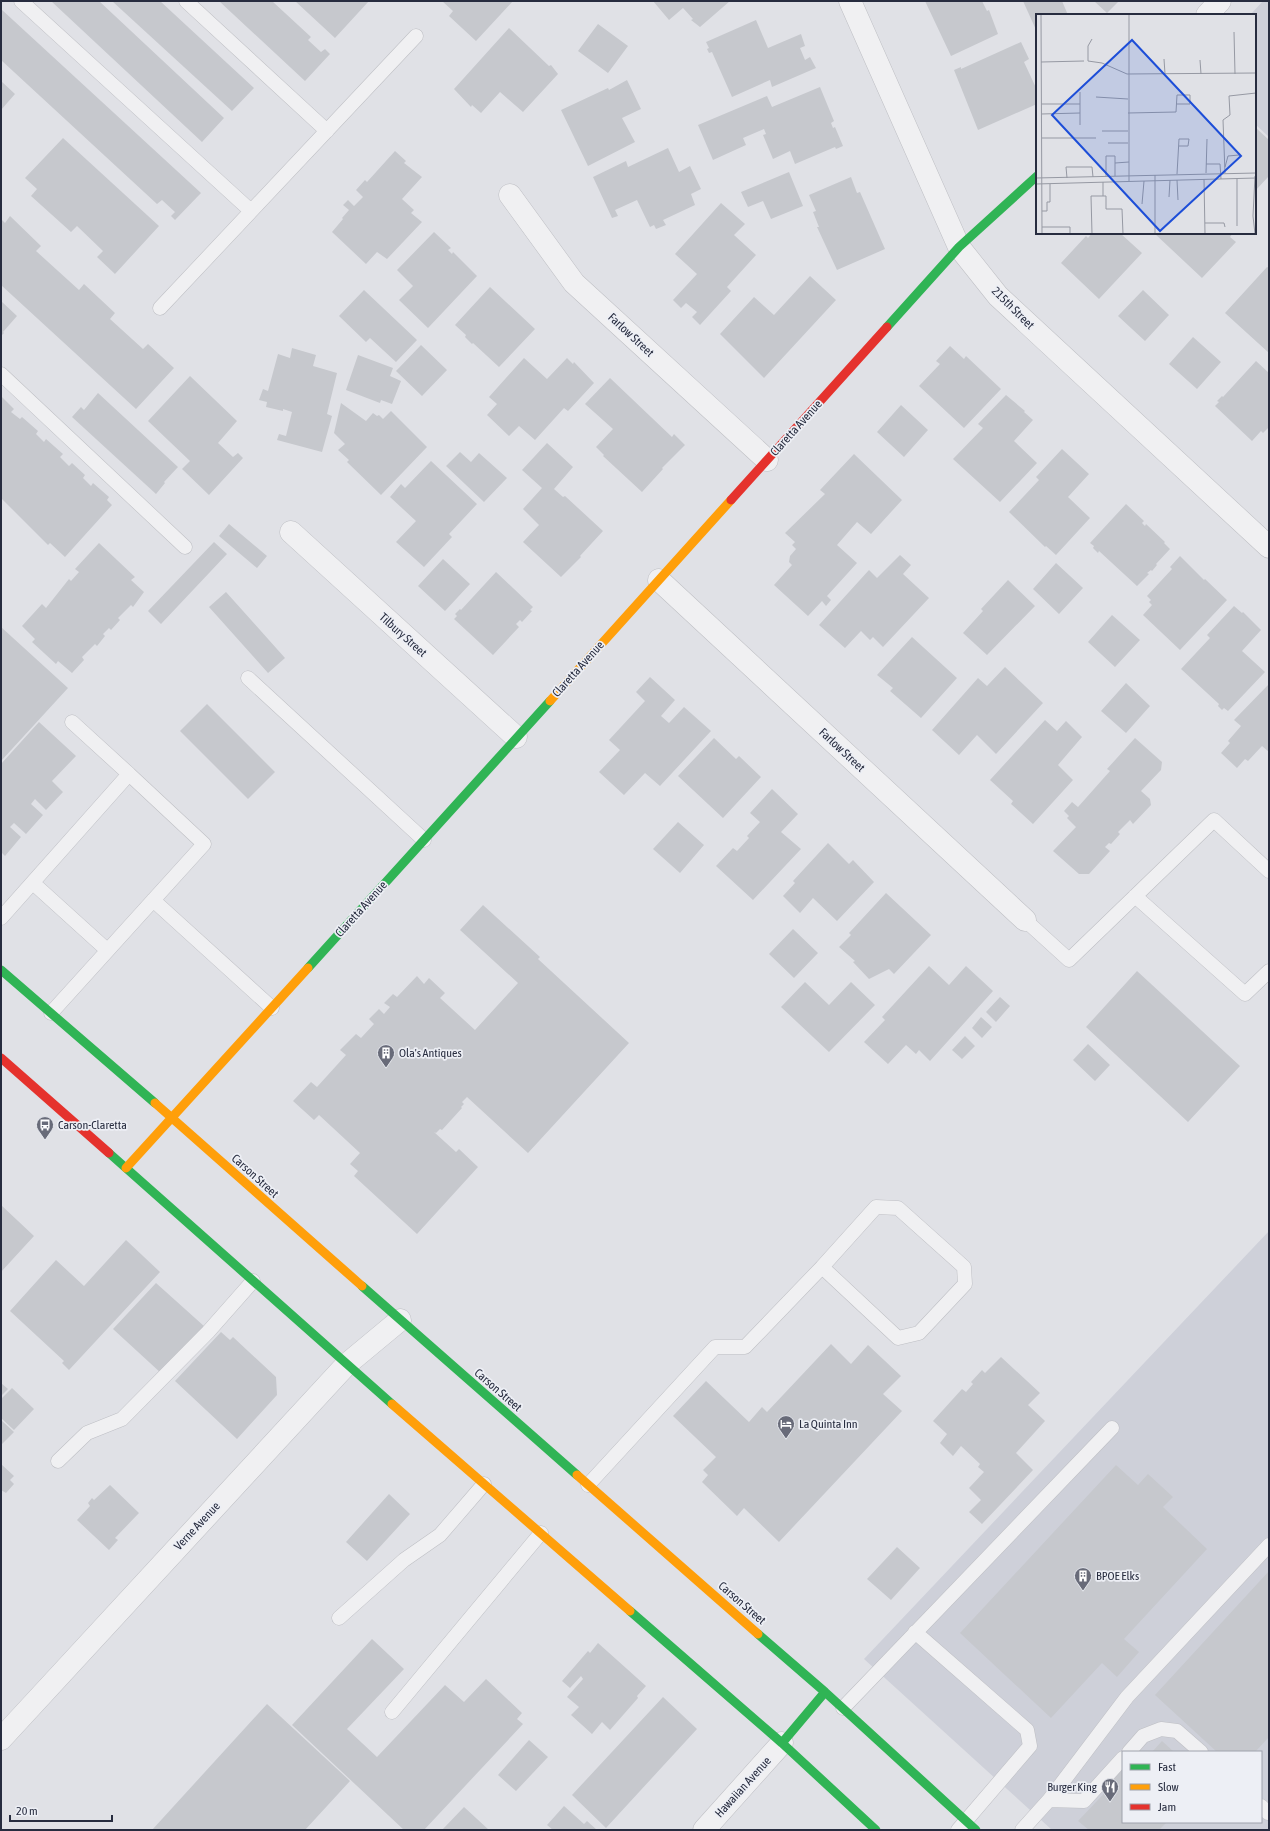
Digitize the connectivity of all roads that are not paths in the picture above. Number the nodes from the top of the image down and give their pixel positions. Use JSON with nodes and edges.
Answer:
{"nodes":[{"id":1,"x":21,"y":1,"type":"edge"},
{"id":2,"x":186,"y":1,"type":"edge"},
{"id":3,"x":850,"y":1,"type":"edge"},
{"id":4,"x":1220,"y":1,"type":"edge"},
{"id":5,"x":1208,"y":14,"type":"edge"},
{"id":6,"x":416,"y":36,"type":"dead end"},
{"id":7,"x":327,"y":130,"type":"junction"},
{"id":8,"x":1036,"y":177,"type":"edge"},
{"id":9,"x":510,"y":195,"type":"dead end"},
{"id":10,"x":251,"y":211,"type":"junction"},
{"id":11,"x":959,"y":247,"type":"junction"},
{"id":12,"x":160,"y":308,"type":"dead end"},
{"id":13,"x":1,"y":374,"type":"edge"},
{"id":14,"x":767,"y":460,"type":"junction"},
{"id":15,"x":291,"y":532,"type":"dead end"},
{"id":16,"x":1269,"y":547,"type":"edge"},
{"id":17,"x":185,"y":548,"type":"dead end"},
{"id":18,"x":659,"y":580,"type":"junction"},
{"id":19,"x":248,"y":678,"type":"dead end"},
{"id":20,"x":72,"y":722,"type":"dead end"},
{"id":21,"x":516,"y":738,"type":"junction"},
{"id":22,"x":129,"y":774,"type":"junction"},
{"id":23,"x":424,"y":840,"type":"junction"},
{"id":24,"x":1269,"y":871,"type":"edge"},
{"id":25,"x":33,"y":882,"type":"junction"},
{"id":26,"x":1135,"y":896,"type":"junction"},
{"id":27,"x":153,"y":900,"type":"junction"},
{"id":28,"x":1,"y":918,"type":"edge"},
{"id":29,"x":1025,"y":920,"type":"joint"},
{"id":30,"x":107,"y":950,"type":"junction"},
{"id":31,"x":1,"y":970,"type":"edge"},
{"id":32,"x":1269,"y":971,"type":"edge"},
{"id":33,"x":272,"y":1008,"type":"junction"},
{"id":34,"x":51,"y":1013,"type":"junction"},
{"id":35,"x":1,"y":1058,"type":"edge"},
{"id":36,"x":172,"y":1118,"type":"junction"},
{"id":37,"x":126,"y":1168,"type":"junction"},
{"id":38,"x":822,"y":1267,"type":"junction"},
{"id":39,"x":253,"y":1280,"type":"junction"},
{"id":40,"x":400,"y":1320,"type":"junction"},
{"id":41,"x":347,"y":1364,"type":"junction"},
{"id":42,"x":1112,"y":1428,"type":"dead end"},
{"id":43,"x":58,"y":1461,"type":"dead end"},
{"id":44,"x":484,"y":1484,"type":"junction"},
{"id":45,"x":588,"y":1485,"type":"junction"},
{"id":46,"x":540,"y":1533,"type":"junction"},
{"id":47,"x":1269,"y":1545,"type":"edge"},
{"id":48,"x":339,"y":1618,"type":"dead end"},
{"id":49,"x":916,"y":1632,"type":"junction"},
{"id":50,"x":825,"y":1692,"type":"junction"},
{"id":51,"x":843,"y":1708,"type":"junction"},
{"id":52,"x":392,"y":1712,"type":"dead end"},
{"id":53,"x":1,"y":1739,"type":"edge"},
{"id":54,"x":782,"y":1744,"type":"junction"},
{"id":55,"x":1130,"y":1751,"type":"edge"},
{"id":56,"x":1200,"y":1751,"type":"edge"},
{"id":57,"x":1122,"y":1759,"type":"edge"},
{"id":58,"x":1049,"y":1800,"type":"junction"},
{"id":59,"x":967,"y":1827,"type":"edge"},
{"id":60,"x":704,"y":1830,"type":"edge"},
{"id":61,"x":876,"y":1830,"type":"edge"},
{"id":62,"x":1022,"y":1830,"type":"edge"}],
"edges":[{"from":1,"to":10,"type":"lane"},
{"from":2,"to":7,"type":"lane"},
{"from":3,"to":11,"type":"street","name":"215th Street"},
{"from":4,"to":5,"type":"street"},
{"from":6,"to":7,"type":"lane"},
{"from":7,"to":10,"type":"lane"},
{"from":8,"to":11,"type":"main road","name":"Claretta Avenue"},
{"from":9,"to":14,"type":"street","name":"Farlow Street"},
{"from":10,"to":12,"type":"lane"},
{"from":11,"to":14,"type":"main road","name":"Claretta Avenue"},
{"from":11,"to":16,"type":"street","name":"215th Street"},
{"from":13,"to":17,"type":"lane"},
{"from":14,"to":18,"type":"main road","name":"Claretta Avenue"},
{"from":15,"to":21,"type":"street","name":"Tilbury Street"},
{"from":18,"to":21,"type":"main road","name":"Claretta Avenue"},
{"from":18,"to":29,"type":"street","name":"Farlow Street"},
{"from":19,"to":23,"type":"lane"},
{"from":20,"to":22,"type":"lane"},
{"from":21,"to":23,"type":"main road","name":"Claretta Avenue"},
{"from":22,"to":25,"type":"lane"},
{"from":22,"to":27,"type":"lane"},
{"from":23,"to":33,"type":"main road","name":"Claretta Avenue"},
{"from":24,"to":26,"type":"lane"},
{"from":25,"to":28,"type":"lane"},
{"from":25,"to":30,"type":"lane"},
{"from":26,"to":29,"type":"lane"},
{"from":26,"to":32,"type":"lane"},
{"from":27,"to":30,"type":"lane"},
{"from":27,"to":33,"type":"lane"},
{"from":30,"to":34,"type":"lane"},
{"from":31,"to":34,"type":"main road","name":"Carson Street"},
{"from":33,"to":36,"type":"main road","name":"Claretta Avenue"},
{"from":34,"to":36,"type":"main road","name":"Carson Street"},
{"from":35,"to":37,"type":"main road"},
{"from":36,"to":37,"type":"main road","name":"Claretta Avenue"},
{"from":36,"to":40,"type":"main road","name":"Carson Street"},
{"from":37,"to":39,"type":"main road"},
{"from":38,"to":38,"type":"lane"},
{"from":38,"to":45,"type":"lane"},
{"from":39,"to":41,"type":"main road"},
{"from":39,"to":43,"type":"lane"},
{"from":40,"to":41,"type":"street","name":"Verne Avenue"},
{"from":40,"to":45,"type":"main road","name":"Carson Street"},
{"from":41,"to":44,"type":"main road"},
{"from":41,"to":53,"type":"street","name":"Verne Avenue"},
{"from":42,"to":49,"type":"lane"},
{"from":44,"to":46,"type":"main road"},
{"from":44,"to":48,"type":"lane"},
{"from":45,"to":50,"type":"main road","name":"Carson Street"},
{"from":46,"to":52,"type":"lane"},
{"from":46,"to":54,"type":"main road"},
{"from":47,"to":58,"type":"lane"},
{"from":49,"to":51,"type":"lane"},
{"from":49,"to":59,"type":"lane"},
{"from":50,"to":51,"type":"main road","name":"Carson Street"},
{"from":50,"to":54,"type":"main road"},
{"from":51,"to":59,"type":"main road","name":"Carson Street"},
{"from":54,"to":60,"type":"street","name":"Hawaiian Avenue"},
{"from":54,"to":61,"type":"main road"},
{"from":55,"to":56,"type":"lane"},
{"from":57,"to":58,"type":"lane"},
{"from":58,"to":62,"type":"lane"}]}
